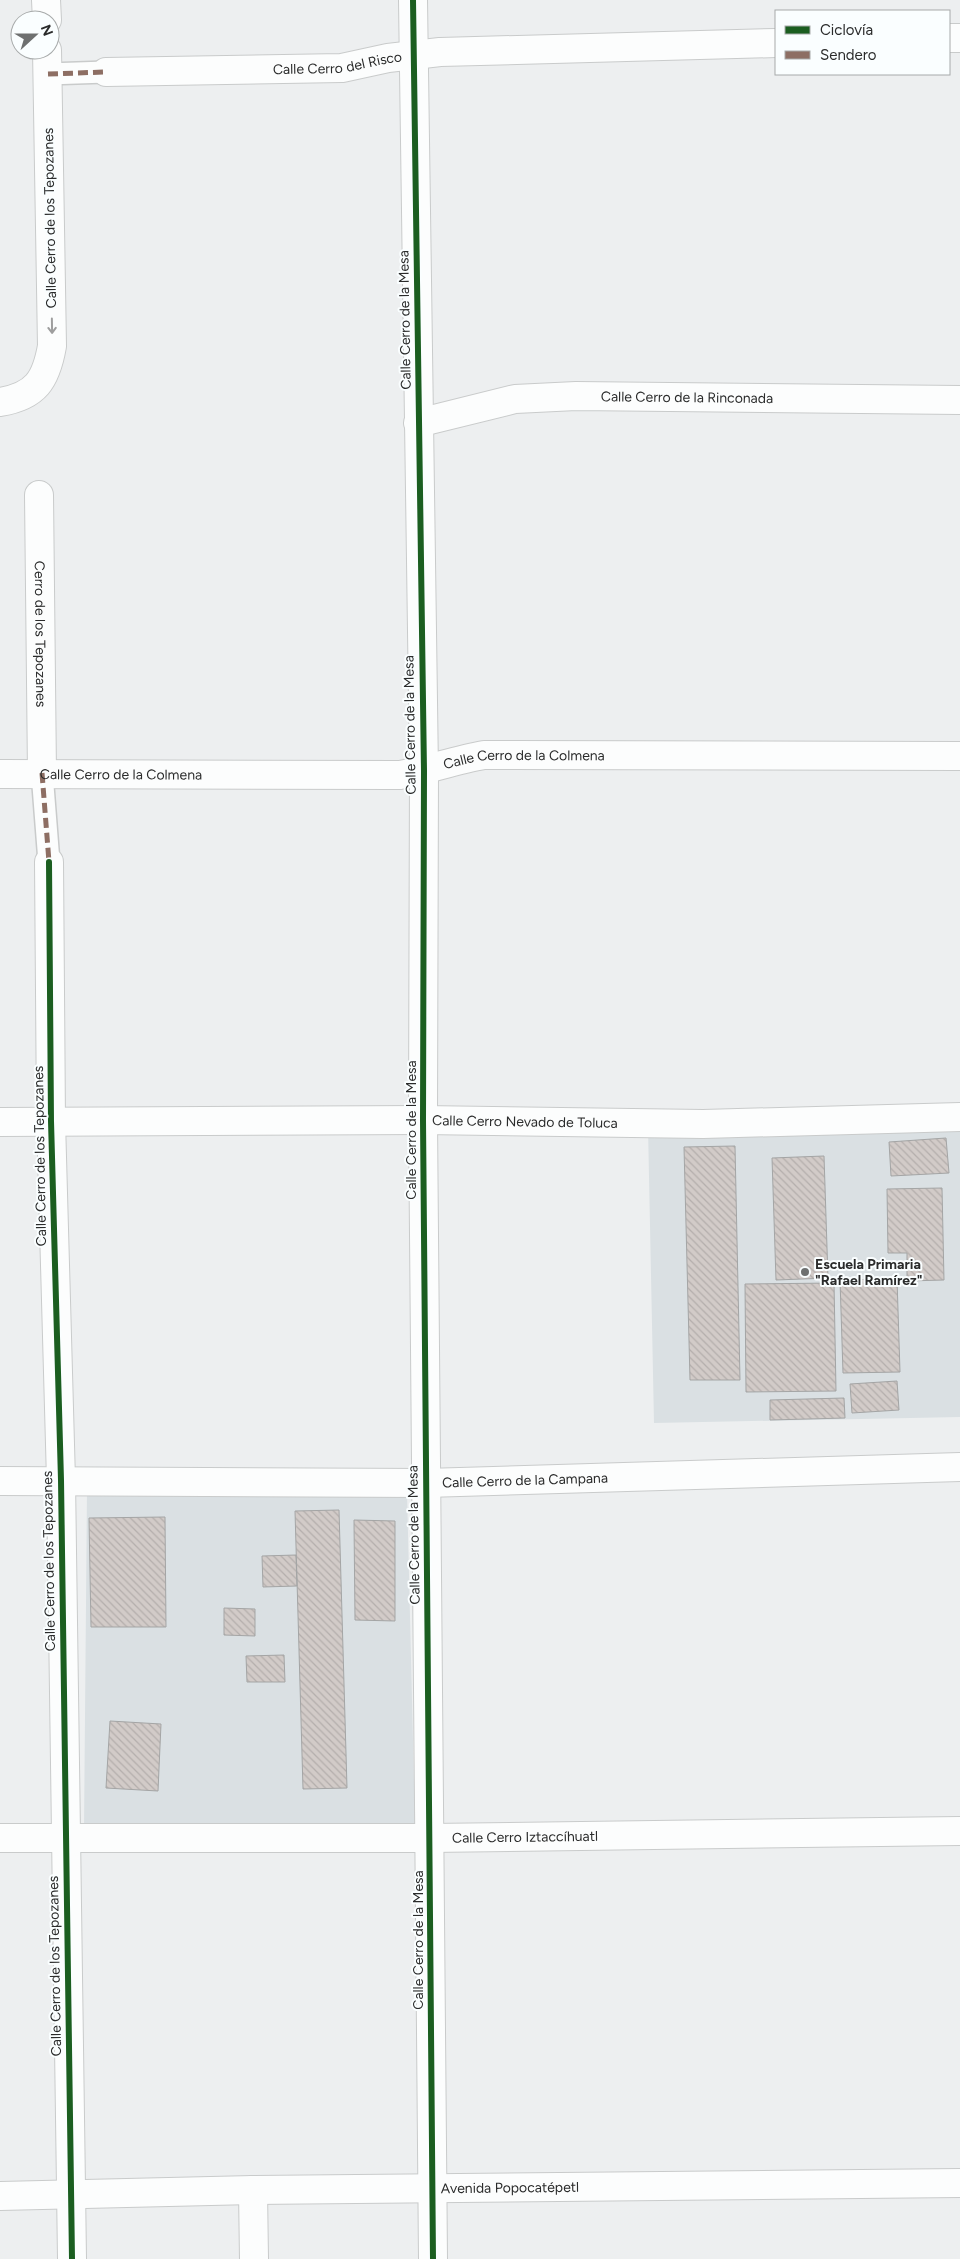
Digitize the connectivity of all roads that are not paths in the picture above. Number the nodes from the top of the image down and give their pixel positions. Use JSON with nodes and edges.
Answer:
{"nodes":[{"id":1,"x":414,"y":0,"type":"edge"},
{"id":2,"x":775,"y":43,"type":"edge"},
{"id":3,"x":414,"y":54,"type":"junction"},
{"id":4,"x":48,"y":62,"type":"edge"},
{"id":5,"x":106,"y":72,"type":"joint"},
{"id":6,"x":960,"y":400,"type":"edge"},
{"id":7,"x":0,"y":402,"type":"edge"},
{"id":8,"x":418,"y":423,"type":"junction"},
{"id":9,"x":39,"y":495,"type":"dead end"},
{"id":10,"x":960,"y":756,"type":"edge"},
{"id":11,"x":424,"y":771,"type":"junction"},
{"id":12,"x":42,"y":773,"type":"junction"},
{"id":13,"x":0,"y":774,"type":"edge"},
{"id":14,"x":49,"y":862,"type":"joint"},
{"id":15,"x":960,"y":1117,"type":"edge"},
{"id":16,"x":423,"y":1120,"type":"junction"},
{"id":17,"x":52,"y":1121,"type":"junction"},
{"id":18,"x":0,"y":1122,"type":"edge"},
{"id":19,"x":960,"y":1467,"type":"edge"},
{"id":20,"x":61,"y":1480,"type":"junction"},
{"id":21,"x":0,"y":1481,"type":"edge"},
{"id":22,"x":426,"y":1483,"type":"junction"},
{"id":23,"x":960,"y":1830,"type":"edge"},
{"id":24,"x":0,"y":1838,"type":"edge"},
{"id":25,"x":66,"y":1838,"type":"junction"},
{"id":26,"x":430,"y":1838,"type":"junction"},
{"id":27,"x":960,"y":2183,"type":"edge"},
{"id":28,"x":253,"y":2190,"type":"junction"},
{"id":29,"x":431,"y":2190,"type":"junction"},
{"id":30,"x":0,"y":2196,"type":"edge"},
{"id":31,"x":71,"y":2196,"type":"junction"},
{"id":32,"x":72,"y":2259,"type":"edge"},
{"id":33,"x":254,"y":2259,"type":"edge"},
{"id":34,"x":433,"y":2259,"type":"edge"}],
"edges":[{"from":1,"to":3,"type":"street","name":"Calle Cerro de la Mesa"},
{"from":2,"to":3,"type":"street","name":"Calle Cerro del Risco"},
{"from":3,"to":5,"type":"street","name":"Calle Cerro del Risco"},
{"from":3,"to":8,"type":"street","name":"Calle Cerro de la Mesa"},
{"from":4,"to":5,"type":"street","name":"Calle Cerro del Risco"},
{"from":4,"to":7,"type":"street","name":"Calle Cerro de los Tepozanes","one_way":true},
{"from":6,"to":8,"type":"street","name":"Calle Cerro de la Rinconada"},
{"from":8,"to":11,"type":"street","name":"Calle Cerro de la Mesa"},
{"from":9,"to":12,"type":"street","name":"Cerro de los Tepozanes"},
{"from":10,"to":11,"type":"street","name":"Calle Cerro de la Colmena"},
{"from":11,"to":12,"type":"street","name":"Calle Cerro de la Colmena"},
{"from":11,"to":16,"type":"street","name":"Calle Cerro de la Mesa"},
{"from":12,"to":13,"type":"street","name":"Calle Cerro de la Colmena"},
{"from":12,"to":14,"type":"street","name":"Calle Cerro de los Tepozanes"},
{"from":14,"to":17,"type":"street","name":"Calle Cerro de los Tepozanes"},
{"from":15,"to":16,"type":"street","name":"Calle Cerro Nevado de Toluca"},
{"from":16,"to":17,"type":"street","name":"Calle Cerro Nevado de Toluca"},
{"from":16,"to":22,"type":"street","name":"Calle Cerro de la Mesa"},
{"from":17,"to":18,"type":"street","name":"Calle Cerro Nevado de Toluca"},
{"from":17,"to":20,"type":"street","name":"Calle Cerro de los Tepozanes"},
{"from":19,"to":22,"type":"street","name":"Calle Cerro de la Campana"},
{"from":20,"to":21,"type":"street","name":"Calle Cerro de la Campana"},
{"from":20,"to":22,"type":"street","name":"Calle Cerro de la Campana"},
{"from":20,"to":25,"type":"street","name":"Calle Cerro de los Tepozanes"},
{"from":22,"to":26,"type":"street","name":"Calle Cerro de la Mesa"},
{"from":23,"to":26,"type":"street","name":"Calle Cerro Iztaccíhuatl"},
{"from":24,"to":25,"type":"street","name":"Calle Cerro Iztaccíhuatl"},
{"from":25,"to":26,"type":"street","name":"Calle Cerro Iztaccíhuatl"},
{"from":25,"to":31,"type":"street","name":"Calle Cerro de los Tepozanes"},
{"from":26,"to":29,"type":"street","name":"Calle Cerro de la Mesa"},
{"from":27,"to":29,"type":"street","name":"Avenida Popocatépetl"},
{"from":28,"to":29,"type":"street","name":"Avenida Popocatépetl"},
{"from":28,"to":31,"type":"street","name":"Avenida Popocatépetl"},
{"from":28,"to":33,"type":"street"},
{"from":29,"to":34,"type":"street","name":"Calle Cerro de la Mesa"},
{"from":30,"to":31,"type":"street","name":"Avenida Popocatépetl"},
{"from":31,"to":32,"type":"street","name":"Calle Cerro de los Tepozanes"}]}
